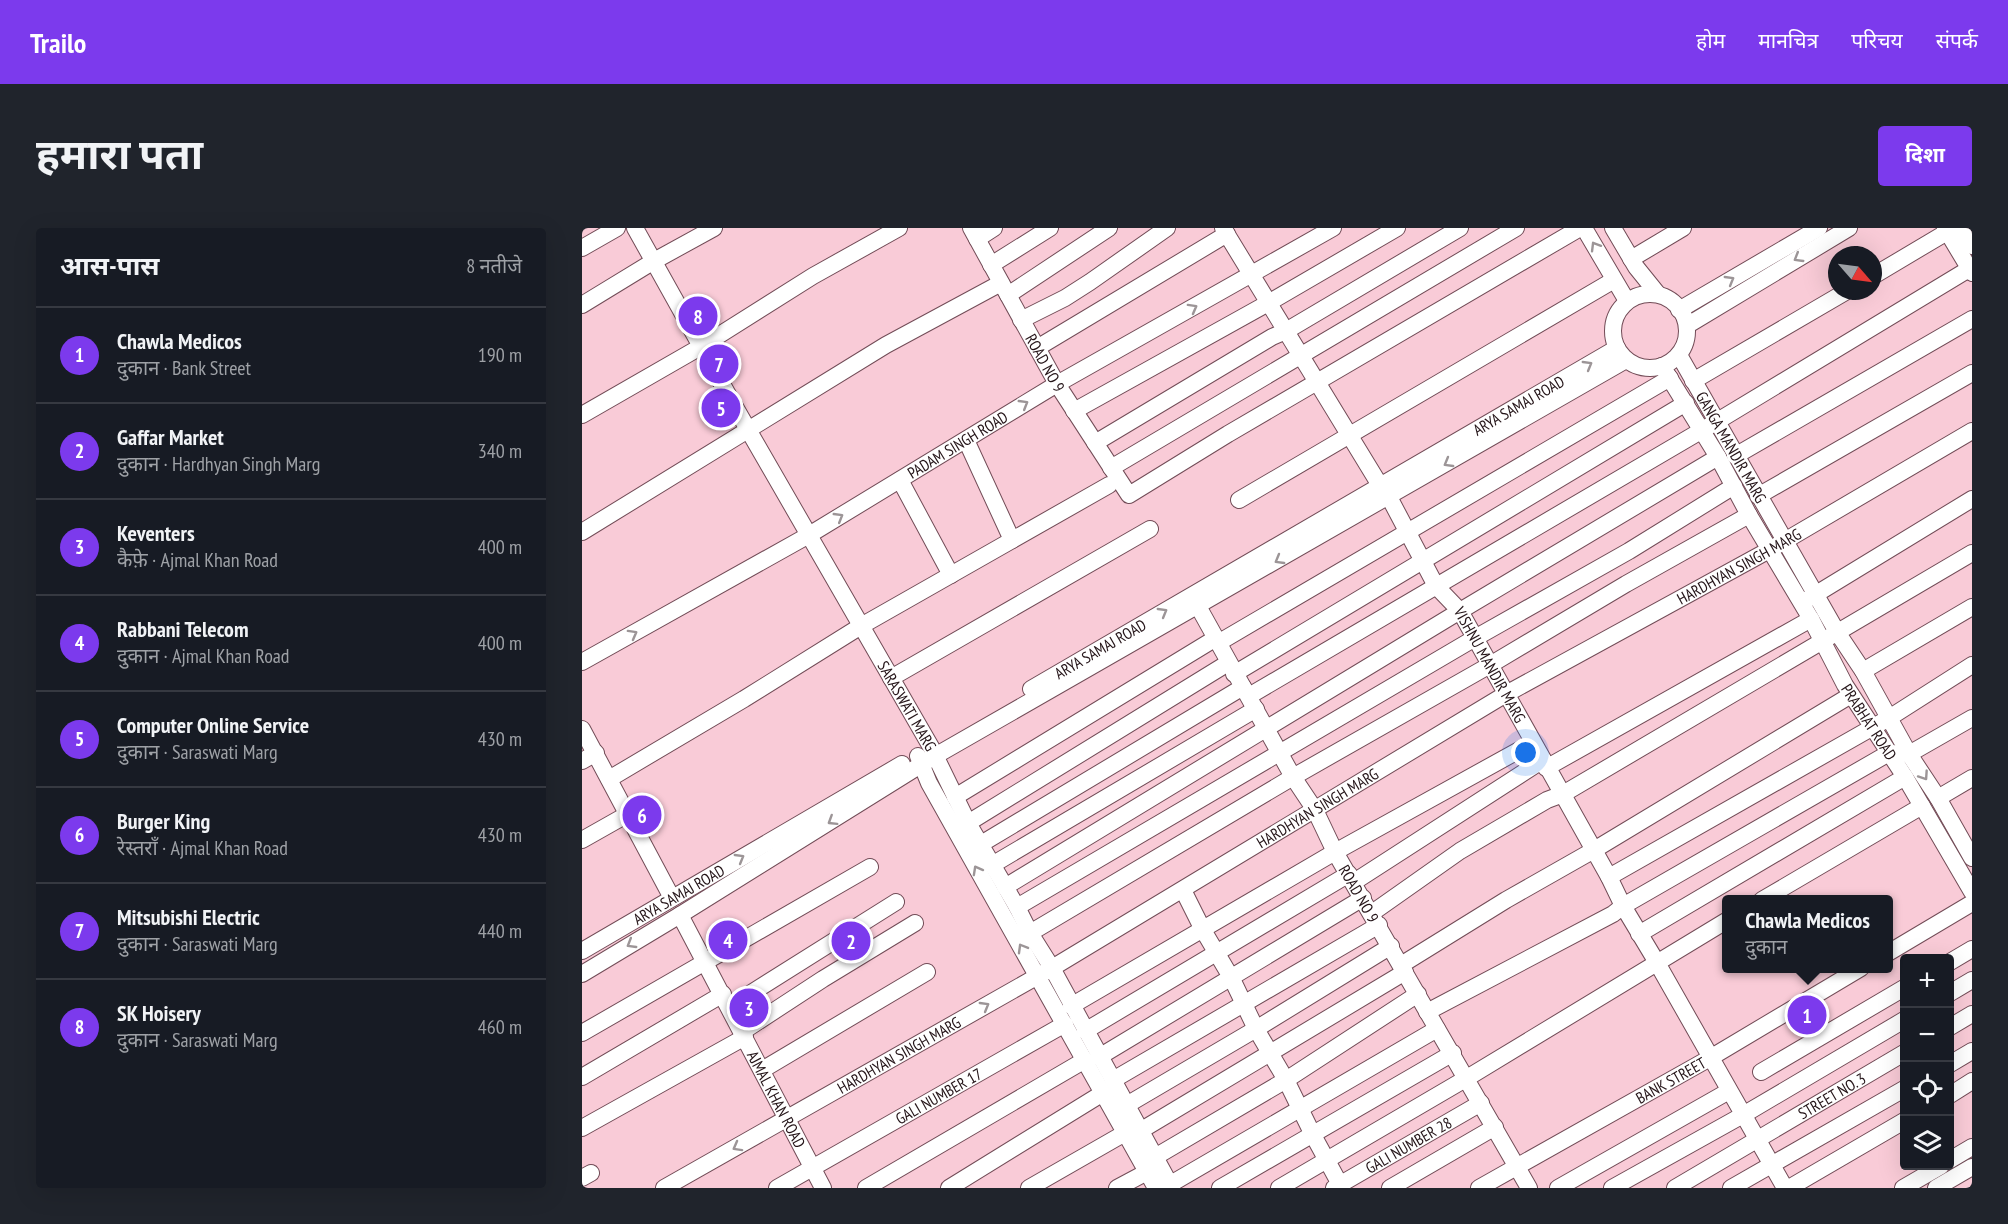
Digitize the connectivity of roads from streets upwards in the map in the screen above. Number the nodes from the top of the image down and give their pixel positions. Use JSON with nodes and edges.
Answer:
{"nodes":[{"id":1,"x":617,"y":228,"type":"edge"},
{"id":2,"x":635,"y":228,"type":"edge"},
{"id":3,"x":714,"y":228,"type":"edge"},
{"id":4,"x":900,"y":228,"type":"edge"},
{"id":5,"x":994,"y":228,"type":"edge"},
{"id":6,"x":1050,"y":228,"type":"edge"},
{"id":7,"x":1109,"y":228,"type":"edge"},
{"id":8,"x":1167,"y":228,"type":"edge"},
{"id":9,"x":1333,"y":228,"type":"edge"},
{"id":10,"x":1397,"y":228,"type":"edge"},
{"id":11,"x":1460,"y":228,"type":"edge"},
{"id":12,"x":1516,"y":228,"type":"edge"},
{"id":13,"x":1582,"y":228,"type":"edge"},
{"id":14,"x":1613,"y":228,"type":"edge"},
{"id":15,"x":1683,"y":228,"type":"edge"},
{"id":16,"x":1819,"y":228,"type":"edge"},
{"id":17,"x":1849,"y":228,"type":"edge"},
{"id":18,"x":1951,"y":229,"type":"edge"},
{"id":19,"x":1225,"y":231,"type":"edge"},
{"id":20,"x":974,"y":233,"type":"edge"},
{"id":21,"x":1972,"y":246,"type":"edge"},
{"id":22,"x":582,"y":248,"type":"edge"},
{"id":23,"x":1631,"y":259,"type":"junction"},
{"id":24,"x":654,"y":261,"type":"junction"},
{"id":25,"x":991,"y":265,"type":"junction"},
{"id":26,"x":1882,"y":271,"type":"edge"},
{"id":27,"x":1971,"y":271,"type":"edge"},
{"id":28,"x":1251,"y":275,"type":"junction"},
{"id":29,"x":1614,"y":280,"type":"junction"},
{"id":30,"x":1004,"y":289,"type":"junction"},
{"id":31,"x":1657,"y":293,"type":"junction"},
{"id":32,"x":1832,"y":300,"type":"edge"},
{"id":33,"x":1627,"y":301,"type":"junction"},
{"id":34,"x":1270,"y":302,"type":"junction"},
{"id":35,"x":582,"y":305,"type":"edge"},
{"id":36,"x":1684,"y":317,"type":"junction"},
{"id":37,"x":1972,"y":319,"type":"edge"},
{"id":38,"x":1021,"y":320,"type":"junction"},
{"id":39,"x":1286,"y":331,"type":"junction"},
{"id":40,"x":702,"y":346,"type":"junction"},
{"id":41,"x":1037,"y":348,"type":"junction"},
{"id":42,"x":1621,"y":354,"type":"junction"},
{"id":43,"x":1300,"y":355,"type":"junction"},
{"id":44,"x":1679,"y":355,"type":"junction"},
{"id":45,"x":1666,"y":372,"type":"junction"},
{"id":46,"x":1972,"y":373,"type":"edge"},
{"id":47,"x":1694,"y":381,"type":"junction"},
{"id":48,"x":1318,"y":382,"type":"junction"},
{"id":49,"x":1057,"y":384,"type":"junction"},
{"id":50,"x":1686,"y":403,"type":"junction"},
{"id":51,"x":1074,"y":411,"type":"junction"},
{"id":52,"x":582,"y":415,"type":"edge"},
{"id":53,"x":1709,"y":427,"type":"junction"},
{"id":54,"x":748,"y":430,"type":"junction"},
{"id":55,"x":1972,"y":431,"type":"edge"},
{"id":56,"x":1349,"y":436,"type":"junction"},
{"id":57,"x":966,"y":440,"type":"junction"},
{"id":58,"x":1095,"y":443,"type":"junction"},
{"id":59,"x":1735,"y":456,"type":"junction"},
{"id":60,"x":1718,"y":457,"type":"junction"},
{"id":61,"x":1112,"y":468,"type":"junction"},
{"id":62,"x":900,"y":480,"type":"junction"},
{"id":63,"x":1109,"y":485,"type":"dead end"},
{"id":64,"x":1734,"y":486,"type":"junction"},
{"id":65,"x":1385,"y":492,"type":"junction"},
{"id":66,"x":1758,"y":496,"type":"junction"},
{"id":67,"x":1972,"y":499,"type":"edge"},
{"id":68,"x":1239,"y":500,"type":"dead end"},
{"id":69,"x":1749,"y":515,"type":"junction"},
{"id":70,"x":1150,"y":529,"type":"dead end"},
{"id":71,"x":582,"y":532,"type":"edge"},
{"id":72,"x":1407,"y":532,"type":"junction"},
{"id":73,"x":809,"y":535,"type":"junction"},
{"id":74,"x":1012,"y":540,"type":"junction"},
{"id":75,"x":1778,"y":544,"type":"junction"},
{"id":76,"x":1972,"y":553,"type":"edge"},
{"id":77,"x":1423,"y":561,"type":"junction"},
{"id":78,"x":951,"y":575,"type":"junction"},
{"id":79,"x":1436,"y":586,"type":"junction"},
{"id":80,"x":1816,"y":593,"type":"junction"},
{"id":81,"x":1195,"y":601,"type":"junction"},
{"id":82,"x":1802,"y":602,"type":"junction"},
{"id":83,"x":1972,"y":607,"type":"edge"},
{"id":84,"x":1460,"y":611,"type":"junction"},
{"id":85,"x":1811,"y":619,"type":"junction"},
{"id":86,"x":861,"y":626,"type":"junction"},
{"id":87,"x":1830,"y":635,"type":"junction"},
{"id":88,"x":1475,"y":638,"type":"junction"},
{"id":89,"x":1217,"y":640,"type":"junction"},
{"id":90,"x":582,"y":662,"type":"edge"},
{"id":91,"x":1490,"y":665,"type":"junction"},
{"id":92,"x":1972,"y":665,"type":"edge"},
{"id":93,"x":1863,"y":671,"type":"junction"},
{"id":94,"x":891,"y":678,"type":"junction"},
{"id":95,"x":1242,"y":686,"type":"junction"},
{"id":96,"x":1506,"y":694,"type":"junction"},
{"id":97,"x":1851,"y":695,"type":"junction"},
{"id":98,"x":1889,"y":718,"type":"junction"},
{"id":99,"x":1972,"y":718,"type":"edge"},
{"id":100,"x":1871,"y":726,"type":"junction"},
{"id":101,"x":1267,"y":728,"type":"junction"},
{"id":102,"x":582,"y":729,"type":"edge"},
{"id":103,"x":1533,"y":743,"type":"junction"},
{"id":104,"x":1281,"y":753,"type":"junction"},
{"id":105,"x":1889,"y":753,"type":"junction"},
{"id":106,"x":1909,"y":754,"type":"junction"},
{"id":107,"x":926,"y":756,"type":"junction"},
{"id":108,"x":589,"y":757,"type":"edge"},
{"id":109,"x":1545,"y":764,"type":"junction"},
{"id":110,"x":1293,"y":777,"type":"junction"},
{"id":111,"x":1905,"y":777,"type":"junction"},
{"id":112,"x":609,"y":778,"type":"junction"},
{"id":113,"x":1972,"y":778,"type":"edge"},
{"id":114,"x":1563,"y":794,"type":"junction"},
{"id":115,"x":955,"y":797,"type":"junction"},
{"id":116,"x":1938,"y":798,"type":"junction"},
{"id":117,"x":1922,"y":806,"type":"junction"},
{"id":118,"x":1315,"y":810,"type":"junction"},
{"id":119,"x":628,"y":814,"type":"junction"},
{"id":120,"x":968,"y":823,"type":"junction"},
{"id":121,"x":582,"y":840,"type":"edge"},
{"id":122,"x":981,"y":844,"type":"junction"},
{"id":123,"x":1969,"y":847,"type":"edge"},
{"id":124,"x":1594,"y":850,"type":"junction"},
{"id":125,"x":1335,"y":852,"type":"junction"},
{"id":126,"x":992,"y":865,"type":"junction"},
{"id":127,"x":870,"y":867,"type":"dead end"},
{"id":128,"x":1609,"y":877,"type":"junction"},
{"id":129,"x":1351,"y":878,"type":"junction"},
{"id":130,"x":1005,"y":887,"type":"junction"},
{"id":131,"x":1183,"y":890,"type":"junction"},
{"id":132,"x":1972,"y":892,"type":"edge"},
{"id":133,"x":1771,"y":895,"type":"edge"},
{"id":134,"x":672,"y":898,"type":"junction"},
{"id":135,"x":1363,"y":898,"type":"junction"},
{"id":136,"x":896,"y":902,"type":"dead end"},
{"id":137,"x":1972,"y":903,"type":"edge"},
{"id":138,"x":1623,"y":906,"type":"junction"},
{"id":139,"x":1017,"y":907,"type":"junction"},
{"id":140,"x":680,"y":915,"type":"junction"},
{"id":141,"x":1375,"y":919,"type":"junction"},
{"id":142,"x":915,"y":923,"type":"dead end"},
{"id":143,"x":1722,"y":923,"type":"edge"},
{"id":144,"x":1203,"y":930,"type":"junction"},
{"id":145,"x":1030,"y":933,"type":"junction"},
{"id":146,"x":1639,"y":934,"type":"junction"},
{"id":147,"x":1391,"y":946,"type":"junction"},
{"id":148,"x":1972,"y":949,"type":"edge"},
{"id":149,"x":1893,"y":950,"type":"edge"},
{"id":150,"x":582,"y":951,"type":"edge"},
{"id":151,"x":1217,"y":953,"type":"junction"},
{"id":152,"x":1954,"y":960,"type":"edge"},
{"id":153,"x":1656,"y":961,"type":"junction"},
{"id":154,"x":706,"y":963,"type":"junction"},
{"id":155,"x":1403,"y":969,"type":"junction"},
{"id":156,"x":927,"y":972,"type":"dead end"},
{"id":157,"x":1045,"y":972,"type":"junction"},
{"id":158,"x":1854,"y":973,"type":"edge"},
{"id":159,"x":582,"y":974,"type":"edge"},
{"id":160,"x":1232,"y":979,"type":"junction"},
{"id":161,"x":1972,"y":980,"type":"edge"},
{"id":162,"x":1900,"y":991,"type":"edge"},
{"id":163,"x":1954,"y":991,"type":"edge"},
{"id":164,"x":1418,"y":994,"type":"junction"},
{"id":165,"x":726,"y":1000,"type":"junction"},
{"id":166,"x":1243,"y":1003,"type":"junction"},
{"id":167,"x":1071,"y":1006,"type":"junction"},
{"id":168,"x":1427,"y":1012,"type":"junction"},
{"id":169,"x":1972,"y":1014,"type":"edge"},
{"id":170,"x":1900,"y":1023,"type":"edge"},
{"id":171,"x":1065,"y":1024,"type":"junction"},
{"id":172,"x":1954,"y":1025,"type":"edge"},
{"id":173,"x":1256,"y":1029,"type":"junction"},
{"id":174,"x":1437,"y":1029,"type":"junction"},
{"id":175,"x":1085,"y":1031,"type":"junction"},
{"id":176,"x":582,"y":1033,"type":"edge"},
{"id":177,"x":744,"y":1035,"type":"junction"},
{"id":178,"x":1972,"y":1051,"type":"edge"},
{"id":179,"x":1270,"y":1053,"type":"junction"},
{"id":180,"x":1453,"y":1053,"type":"junction"},
{"id":181,"x":1900,"y":1056,"type":"edge"},
{"id":182,"x":1710,"y":1058,"type":"junction"},
{"id":183,"x":1092,"y":1059,"type":"junction"},
{"id":184,"x":1953,"y":1062,"type":"edge"},
{"id":185,"x":762,"y":1070,"type":"junction"},
{"id":186,"x":1761,"y":1072,"type":"dead end"},
{"id":187,"x":582,"y":1077,"type":"edge"},
{"id":188,"x":1467,"y":1078,"type":"junction"},
{"id":189,"x":1286,"y":1080,"type":"junction"},
{"id":190,"x":1972,"y":1081,"type":"edge"},
{"id":191,"x":1108,"y":1087,"type":"junction"},
{"id":192,"x":1729,"y":1091,"type":"junction"},
{"id":193,"x":1900,"y":1092,"type":"edge"},
{"id":194,"x":1954,"y":1092,"type":"edge"},
{"id":195,"x":1481,"y":1103,"type":"junction"},
{"id":196,"x":1125,"y":1106,"type":"junction"},
{"id":197,"x":1300,"y":1108,"type":"junction"},
{"id":198,"x":1743,"y":1115,"type":"junction"},
{"id":199,"x":788,"y":1118,"type":"junction"},
{"id":200,"x":1900,"y":1124,"type":"edge"},
{"id":201,"x":1494,"y":1127,"type":"junction"},
{"id":202,"x":582,"y":1128,"type":"edge"},
{"id":203,"x":1132,"y":1132,"type":"junction"},
{"id":204,"x":1313,"y":1135,"type":"junction"},
{"id":205,"x":1757,"y":1139,"type":"junction"},
{"id":206,"x":1972,"y":1147,"type":"edge"},
{"id":207,"x":1954,"y":1158,"type":"edge"},
{"id":208,"x":1326,"y":1160,"type":"junction"},
{"id":209,"x":1151,"y":1164,"type":"junction"},
{"id":210,"x":1772,"y":1165,"type":"junction"},
{"id":211,"x":813,"y":1166,"type":"junction"},
{"id":212,"x":1517,"y":1166,"type":"junction"},
{"id":213,"x":1972,"y":1167,"type":"edge"},
{"id":214,"x":1934,"y":1170,"type":"edge"},
{"id":215,"x":1166,"y":1187,"type":"edge"},
{"id":216,"x":1339,"y":1187,"type":"edge"},
{"id":217,"x":664,"y":1188,"type":"edge"},
{"id":218,"x":777,"y":1188,"type":"edge"},
{"id":219,"x":823,"y":1188,"type":"edge"},
{"id":220,"x":866,"y":1188,"type":"edge"},
{"id":221,"x":949,"y":1188,"type":"edge"},
{"id":222,"x":1029,"y":1188,"type":"edge"},
{"id":223,"x":1117,"y":1188,"type":"edge"},
{"id":224,"x":1220,"y":1188,"type":"edge"},
{"id":225,"x":1279,"y":1188,"type":"edge"},
{"id":226,"x":1390,"y":1188,"type":"edge"},
{"id":227,"x":1479,"y":1188,"type":"edge"},
{"id":228,"x":1529,"y":1188,"type":"edge"},
{"id":229,"x":1558,"y":1188,"type":"edge"},
{"id":230,"x":1612,"y":1188,"type":"edge"},
{"id":231,"x":1675,"y":1188,"type":"edge"},
{"id":232,"x":1731,"y":1188,"type":"edge"},
{"id":233,"x":1787,"y":1188,"type":"edge"},
{"id":234,"x":1903,"y":1188,"type":"edge"},
{"id":235,"x":1936,"y":1188,"type":"edge"}],
"edges":[{"from":1,"to":22,"type":"street"},
{"from":2,"to":24,"type":"street","name":"SARASWATI MARG"},
{"from":3,"to":24,"type":"street"},
{"from":4,"to":40,"type":"street"},
{"from":5,"to":20,"type":"street"},
{"from":6,"to":25,"type":"street"},
{"from":7,"to":30,"type":"street"},
{"from":8,"to":38,"type":"street"},
{"from":9,"to":28,"type":"street","name":"PADAM SINGH ROAD"},
{"from":10,"to":34,"type":"street"},
{"from":11,"to":39,"type":"street"},
{"from":12,"to":43,"type":"street"},
{"from":29,"to":13,"type":"street","one_way":true},
{"from":13,"to":48,"type":"street"},
{"from":14,"to":23,"type":"street"},
{"from":15,"to":23,"type":"street"},
{"from":36,"to":16,"type":"street","one_way":true},
{"from":17,"to":36,"type":"street","one_way":true},
{"from":18,"to":21,"type":"street"},
{"from":18,"to":26,"type":"street"},
{"from":18,"to":27,"type":"street"},
{"from":19,"to":28,"type":"street","name":"VISHNU MANDIR MARG"},
{"from":19,"to":41,"type":"street"},
{"from":20,"to":25,"type":"street","name":"ROAD NO 9"},
{"from":23,"to":31,"type":"street"},
{"from":24,"to":35,"type":"street"},
{"from":24,"to":40,"type":"street","name":"SARASWATI MARG"},
{"from":25,"to":30,"type":"street","name":"ROAD NO 9"},
{"from":27,"to":53,"type":"street"},
{"from":28,"to":34,"type":"street","name":"VISHNU MANDIR MARG"},
{"from":49,"to":28,"type":"street","name":"PADAM SINGH ROAD","one_way":true},
{"from":29,"to":33,"type":"street"},
{"from":29,"to":56,"type":"street"},
{"from":30,"to":38,"type":"street","name":"ROAD NO 9"},
{"from":30,"to":54,"type":"street"},
{"from":31,"to":33,"type":"street"},
{"from":31,"to":36,"type":"street"},
{"from":32,"to":47,"type":"street"},
{"from":33,"to":42,"type":"street"},
{"from":34,"to":39,"type":"street","name":"VISHNU MANDIR MARG"},
{"from":34,"to":51,"type":"street"},
{"from":36,"to":44,"type":"street"},
{"from":37,"to":59,"type":"street"},
{"from":38,"to":41,"type":"street","name":"ROAD NO 9"},
{"from":39,"to":43,"type":"street","name":"VISHNU MANDIR MARG"},
{"from":39,"to":58,"type":"street"},
{"from":40,"to":52,"type":"street"},
{"from":40,"to":54,"type":"street","name":"SARASWATI MARG"},
{"from":41,"to":49,"type":"street","name":"ROAD NO 9"},
{"from":42,"to":45,"type":"street"},
{"from":42,"to":65,"type":"street","name":"ARYA SAMAJ ROAD"},
{"from":43,"to":48,"type":"street","name":"VISHNU MANDIR MARG"},
{"from":43,"to":61,"type":"street"},
{"from":44,"to":45,"type":"street"},
{"from":44,"to":47,"type":"street","name":"GANGA MANDIR MARG"},
{"from":45,"to":50,"type":"street","name":"GANGA MANDIR MARG"},
{"from":45,"to":72,"type":"street"},
{"from":46,"to":66,"type":"street"},
{"from":47,"to":53,"type":"street","name":"GANGA MANDIR MARG"},
{"from":48,"to":56,"type":"street","name":"VISHNU MANDIR MARG"},
{"from":48,"to":61,"type":"street","name":"ROAD NO 9"},
{"from":49,"to":51,"type":"street","name":"ROAD NO 9"},
{"from":57,"to":49,"type":"street","name":"PADAM SINGH ROAD","one_way":true},
{"from":50,"to":53,"type":"street","name":"GANGA MANDIR MARG"},
{"from":50,"to":77,"type":"street"},
{"from":51,"to":58,"type":"street","name":"ROAD NO 9"},
{"from":53,"to":59,"type":"street","name":"GANGA MANDIR MARG"},
{"from":53,"to":60,"type":"street","name":"GANGA MANDIR MARG"},
{"from":53,"to":79,"type":"street"},
{"from":54,"to":71,"type":"street"},
{"from":54,"to":73,"type":"street","name":"SARASWATI MARG"},
{"from":55,"to":75,"type":"street","name":"HARDHYAN SINGH MARG"},
{"from":56,"to":65,"type":"street","name":"VISHNU MANDIR MARG"},
{"from":56,"to":68,"type":"street"},
{"from":57,"to":62,"type":"street","name":"PADAM SINGH ROAD"},
{"from":57,"to":74,"type":"street"},
{"from":58,"to":61,"type":"street","name":"ROAD NO 9"},
{"from":59,"to":66,"type":"street","name":"GANGA MANDIR MARG"},
{"from":60,"to":64,"type":"street","name":"GANGA MANDIR MARG"},
{"from":60,"to":84,"type":"street"},
{"from":73,"to":62,"type":"street","name":"PADAM SINGH ROAD","one_way":true},
{"from":62,"to":78,"type":"street"},
{"from":63,"to":74,"type":"street"},
{"from":64,"to":69,"type":"street","name":"GANGA MANDIR MARG"},
{"from":64,"to":88,"type":"street"},
{"from":65,"to":72,"type":"street","name":"VISHNU MANDIR MARG"},
{"from":65,"to":81,"type":"street","name":"ARYA SAMAJ ROAD"},
{"from":66,"to":75,"type":"street","name":"GANGA MANDIR MARG"},
{"from":67,"to":80,"type":"street"},
{"from":69,"to":75,"type":"street","name":"GANGA MANDIR MARG"},
{"from":69,"to":91,"type":"street"},
{"from":70,"to":94,"type":"street"},
{"from":72,"to":77,"type":"street","name":"VISHNU MANDIR MARG"},
{"from":72,"to":89,"type":"street"},
{"from":73,"to":86,"type":"street","name":"SARASWATI MARG"},
{"from":90,"to":73,"type":"street","name":"PADAM SINGH ROAD","one_way":true},
{"from":74,"to":78,"type":"street"},
{"from":75,"to":80,"type":"street","name":"PRABHAT ROAD"},
{"from":75,"to":82,"type":"street","name":"PRABHAT ROAD"},
{"from":75,"to":96,"type":"street","name":"HARDHYAN SINGH MARG"},
{"from":76,"to":87,"type":"street"},
{"from":77,"to":79,"type":"street","name":"VISHNU MANDIR MARG"},
{"from":77,"to":95,"type":"street"},
{"from":78,"to":86,"type":"street"},
{"from":79,"to":84,"type":"street","name":"VISHNU MANDIR MARG"},
{"from":79,"to":95,"type":"street"},
{"from":80,"to":82,"type":"street"},
{"from":80,"to":87,"type":"street","name":"PRABHAT ROAD"},
{"from":81,"to":89,"type":"street","name":"ROAD NO 9"},
{"from":81,"to":107,"type":"street","name":"ARYA SAMAJ ROAD"},
{"from":82,"to":85,"type":"street","name":"PRABHAT ROAD"},
{"from":83,"to":93,"type":"street"},
{"from":84,"to":88,"type":"street","name":"VISHNU MANDIR MARG"},
{"from":84,"to":101,"type":"street"},
{"from":85,"to":87,"type":"street","name":"PRABHAT ROAD"},
{"from":85,"to":109,"type":"street"},
{"from":86,"to":94,"type":"street","name":"SARASWATI MARG"},
{"from":86,"to":112,"type":"street"},
{"from":87,"to":93,"type":"street","name":"PRABHAT ROAD"},
{"from":87,"to":97,"type":"street","name":"PRABHAT ROAD"},
{"from":87,"to":114,"type":"street"},
{"from":88,"to":91,"type":"street","name":"VISHNU MANDIR MARG"},
{"from":88,"to":104,"type":"street"},
{"from":89,"to":95,"type":"street","name":"ROAD NO 9"},
{"from":89,"to":115,"type":"street"},
{"from":91,"to":96,"type":"street","name":"VISHNU MANDIR MARG"},
{"from":91,"to":110,"type":"street"},
{"from":92,"to":98,"type":"street"},
{"from":93,"to":98,"type":"street","name":"PRABHAT ROAD"},
{"from":94,"to":107,"type":"street","name":"SARASWATI MARG"},
{"from":95,"to":101,"type":"street","name":"ROAD NO 9"},
{"from":95,"to":120,"type":"street"},
{"from":95,"to":122,"type":"street"},
{"from":95,"to":126,"type":"street"},
{"from":96,"to":103,"type":"street","name":"VISHNU MANDIR MARG"},
{"from":96,"to":118,"type":"street","name":"HARDHYAN SINGH MARG"},
{"from":97,"to":100,"type":"street","name":"PRABHAT ROAD"},
{"from":97,"to":124,"type":"street"},
{"from":98,"to":100,"type":"street"},
{"from":98,"to":106,"type":"street","name":"PRABHAT ROAD"},
{"from":99,"to":106,"type":"street"},
{"from":100,"to":105,"type":"street","name":"PRABHAT ROAD"},
{"from":100,"to":128,"type":"street"},
{"from":101,"to":104,"type":"street","name":"ROAD NO 9"},
{"from":101,"to":130,"type":"street"},
{"from":102,"to":108,"type":"street"},
{"from":103,"to":109,"type":"street","name":"VISHNU MANDIR MARG"},
{"from":103,"to":125,"type":"street"},
{"from":104,"to":110,"type":"street","name":"ROAD NO 9"},
{"from":104,"to":139,"type":"street"},
{"from":105,"to":106,"type":"street"},
{"from":105,"to":111,"type":"street","name":"PRABHAT ROAD"},
{"from":105,"to":138,"type":"street"},
{"from":106,"to":116,"type":"street","name":"PRABHAT ROAD","one_way":true},
{"from":107,"to":115,"type":"street","name":"SARASWATI MARG"},
{"from":134,"to":107,"type":"street","name":"ARYA SAMAJ ROAD","one_way":true},
{"from":107,"to":140,"type":"street","one_way":true},
{"from":157,"to":107,"type":"street","name":"SARASWATI MARG","one_way":true},
{"from":108,"to":112,"type":"street"},
{"from":109,"to":114,"type":"street","name":"VISHNU MANDIR MARG"},
{"from":109,"to":129,"type":"street"},
{"from":110,"to":118,"type":"street","name":"ROAD NO 9"},
{"from":110,"to":145,"type":"street"},
{"from":111,"to":117,"type":"street","name":"PRABHAT ROAD"},
{"from":111,"to":146,"type":"street"},
{"from":112,"to":119,"type":"street"},
{"from":113,"to":116,"type":"street"},
{"from":114,"to":124,"type":"street","name":"VISHNU MANDIR MARG"},
{"from":114,"to":141,"type":"street"},
{"from":115,"to":120,"type":"street","name":"SARASWATI MARG"},
{"from":116,"to":123,"type":"street","name":"PRABHAT ROAD"},
{"from":117,"to":132,"type":"street","name":"PRABHAT ROAD"},
{"from":117,"to":133,"type":"street"},
{"from":118,"to":125,"type":"street","name":"ROAD NO 9"},
{"from":118,"to":131,"type":"street","name":"HARDHYAN SINGH MARG"},
{"from":119,"to":121,"type":"street"},
{"from":119,"to":134,"type":"street"},
{"from":120,"to":122,"type":"street","name":"SARASWATI MARG"},
{"from":122,"to":126,"type":"street","name":"SARASWATI MARG"},
{"from":124,"to":128,"type":"street","name":"VISHNU MANDIR MARG"},
{"from":124,"to":155,"type":"street"},
{"from":125,"to":129,"type":"street","name":"ROAD NO 9"},
{"from":125,"to":144,"type":"street"},
{"from":126,"to":130,"type":"street","name":"SARASWATI MARG"},
{"from":127,"to":154,"type":"street"},
{"from":128,"to":138,"type":"street","name":"VISHNU MANDIR MARG"},
{"from":129,"to":135,"type":"street","name":"ROAD NO 9"},
{"from":129,"to":151,"type":"street"},
{"from":130,"to":139,"type":"street","name":"SARASWATI MARG"},
{"from":131,"to":144,"type":"street"},
{"from":131,"to":157,"type":"street","name":"HARDHYAN SINGH MARG"},
{"from":134,"to":150,"type":"street","name":"ARYA SAMAJ ROAD"},
{"from":135,"to":141,"type":"street","name":"ROAD NO 9"},
{"from":135,"to":160,"type":"street"},
{"from":136,"to":165,"type":"street"},
{"from":137,"to":149,"type":"street"},
{"from":138,"to":146,"type":"street","name":"VISHNU MANDIR MARG"},
{"from":138,"to":168,"type":"street"},
{"from":139,"to":145,"type":"street","name":"SARASWATI MARG"},
{"from":140,"to":154,"type":"street","name":"AJMAL KHAN ROAD"},
{"from":140,"to":159,"type":"street","one_way":true},
{"from":141,"to":147,"type":"street","name":"ROAD NO 9"},
{"from":141,"to":166,"type":"street"},
{"from":142,"to":177,"type":"street"},
{"from":143,"to":153,"type":"street"},
{"from":144,"to":151,"type":"street"},
{"from":144,"to":167,"type":"street"},
{"from":145,"to":157,"type":"street","name":"SARASWATI MARG"},
{"from":146,"to":153,"type":"street","name":"VISHNU MANDIR MARG"},
{"from":147,"to":155,"type":"street","name":"ROAD NO 9"},
{"from":147,"to":173,"type":"street"},
{"from":148,"to":152,"type":"street"},
{"from":151,"to":160,"type":"street"},
{"from":151,"to":175,"type":"street"},
{"from":153,"to":182,"type":"street","name":"VISHNU MANDIR MARG"},
{"from":153,"to":188,"type":"street"},
{"from":154,"to":165,"type":"street","name":"AJMAL KHAN ROAD"},
{"from":154,"to":176,"type":"street"},
{"from":155,"to":164,"type":"street","name":"ROAD NO 9"},
{"from":155,"to":179,"type":"street"},
{"from":156,"to":185,"type":"street"},
{"from":157,"to":167,"type":"street","name":"SARASWATI MARG"},
{"from":157,"to":171,"type":"street","name":"SARASWATI MARG"},
{"from":199,"to":157,"type":"street","name":"HARDHYAN SINGH MARG","one_way":true},
{"from":158,"to":182,"type":"street","name":"BANK STREET"},
{"from":160,"to":166,"type":"street"},
{"from":160,"to":183,"type":"street"},
{"from":161,"to":163,"type":"street"},
{"from":162,"to":186,"type":"street"},
{"from":164,"to":168,"type":"street","name":"ROAD NO 9"},
{"from":164,"to":189,"type":"street"},
{"from":165,"to":177,"type":"street","name":"AJMAL KHAN ROAD"},
{"from":165,"to":187,"type":"street"},
{"from":166,"to":173,"type":"street"},
{"from":166,"to":191,"type":"street"},
{"from":167,"to":175,"type":"street","name":"SARASWATI MARG"},
{"from":168,"to":174,"type":"street","name":"ROAD NO 9"},
{"from":169,"to":172,"type":"street"},
{"from":170,"to":198,"type":"street"},
{"from":171,"to":183,"type":"street","name":"SARASWATI MARG"},
{"from":171,"to":211,"type":"street","name":"GALI NUMBER 17"},
{"from":173,"to":179,"type":"street"},
{"from":173,"to":196,"type":"street"},
{"from":174,"to":180,"type":"street","name":"ROAD NO 9"},
{"from":174,"to":197,"type":"street"},
{"from":175,"to":183,"type":"street","name":"SARASWATI MARG"},
{"from":177,"to":185,"type":"street","name":"AJMAL KHAN ROAD"},
{"from":177,"to":202,"type":"street"},
{"from":178,"to":184,"type":"street"},
{"from":179,"to":189,"type":"street"},
{"from":179,"to":203,"type":"street"},
{"from":180,"to":188,"type":"street","name":"ROAD NO 9"},
{"from":180,"to":204,"type":"street"},
{"from":181,"to":205,"type":"street","name":"STREET NO. 3"},
{"from":182,"to":192,"type":"street","name":"VISHNU MANDIR MARG"},
{"from":182,"to":212,"type":"street","name":"BANK STREET"},
{"from":183,"to":191,"type":"street","name":"SARASWATI MARG"},
{"from":183,"to":220,"type":"street"},
{"from":185,"to":199,"type":"street","name":"AJMAL KHAN ROAD"},
{"from":188,"to":195,"type":"street","name":"ROAD NO 9"},
{"from":188,"to":208,"type":"street"},
{"from":189,"to":197,"type":"street"},
{"from":189,"to":209,"type":"street"},
{"from":190,"to":194,"type":"street"},
{"from":191,"to":196,"type":"street","name":"SARASWATI MARG"},
{"from":191,"to":203,"type":"street","name":"SARASWATI MARG"},
{"from":191,"to":221,"type":"street"},
{"from":192,"to":198,"type":"street","name":"VISHNU MANDIR MARG"},
{"from":192,"to":229,"type":"street"},
{"from":193,"to":210,"type":"street"},
{"from":195,"to":201,"type":"street","name":"ROAD NO 9"},
{"from":195,"to":216,"type":"street","name":"GALI NUMBER 28"},
{"from":196,"to":203,"type":"street","name":"SARASWATI MARG"},
{"from":197,"to":204,"type":"street"},
{"from":197,"to":215,"type":"street"},
{"from":198,"to":205,"type":"street","name":"VISHNU MANDIR MARG"},
{"from":198,"to":230,"type":"street"},
{"from":199,"to":211,"type":"street","name":"AJMAL KHAN ROAD"},
{"from":199,"to":217,"type":"street","name":"HARDHYAN SINGH MARG","one_way":true},
{"from":200,"to":233,"type":"street"},
{"from":201,"to":212,"type":"street","name":"ROAD NO 9"},
{"from":201,"to":226,"type":"street"},
{"from":203,"to":209,"type":"street","name":"SARASWATI MARG"},
{"from":203,"to":222,"type":"street"},
{"from":204,"to":208,"type":"street"},
{"from":204,"to":224,"type":"street"},
{"from":205,"to":210,"type":"street","name":"VISHNU MANDIR MARG"},
{"from":205,"to":231,"type":"street","name":"STREET NO. 3"},
{"from":206,"to":207,"type":"street"},
{"from":208,"to":216,"type":"street"},
{"from":208,"to":225,"type":"street"},
{"from":209,"to":215,"type":"street","name":"SARASWATI MARG"},
{"from":209,"to":223,"type":"street"},
{"from":210,"to":232,"type":"street"},
{"from":210,"to":233,"type":"street","name":"VISHNU MANDIR MARG"},
{"from":211,"to":218,"type":"street","name":"GALI NUMBER 17"},
{"from":211,"to":219,"type":"street","name":"AJMAL KHAN ROAD"},
{"from":212,"to":227,"type":"street","name":"BANK STREET"},
{"from":212,"to":228,"type":"street","name":"ROAD NO 9"},
{"from":213,"to":235,"type":"street"},
{"from":214,"to":234,"type":"street"}]}
